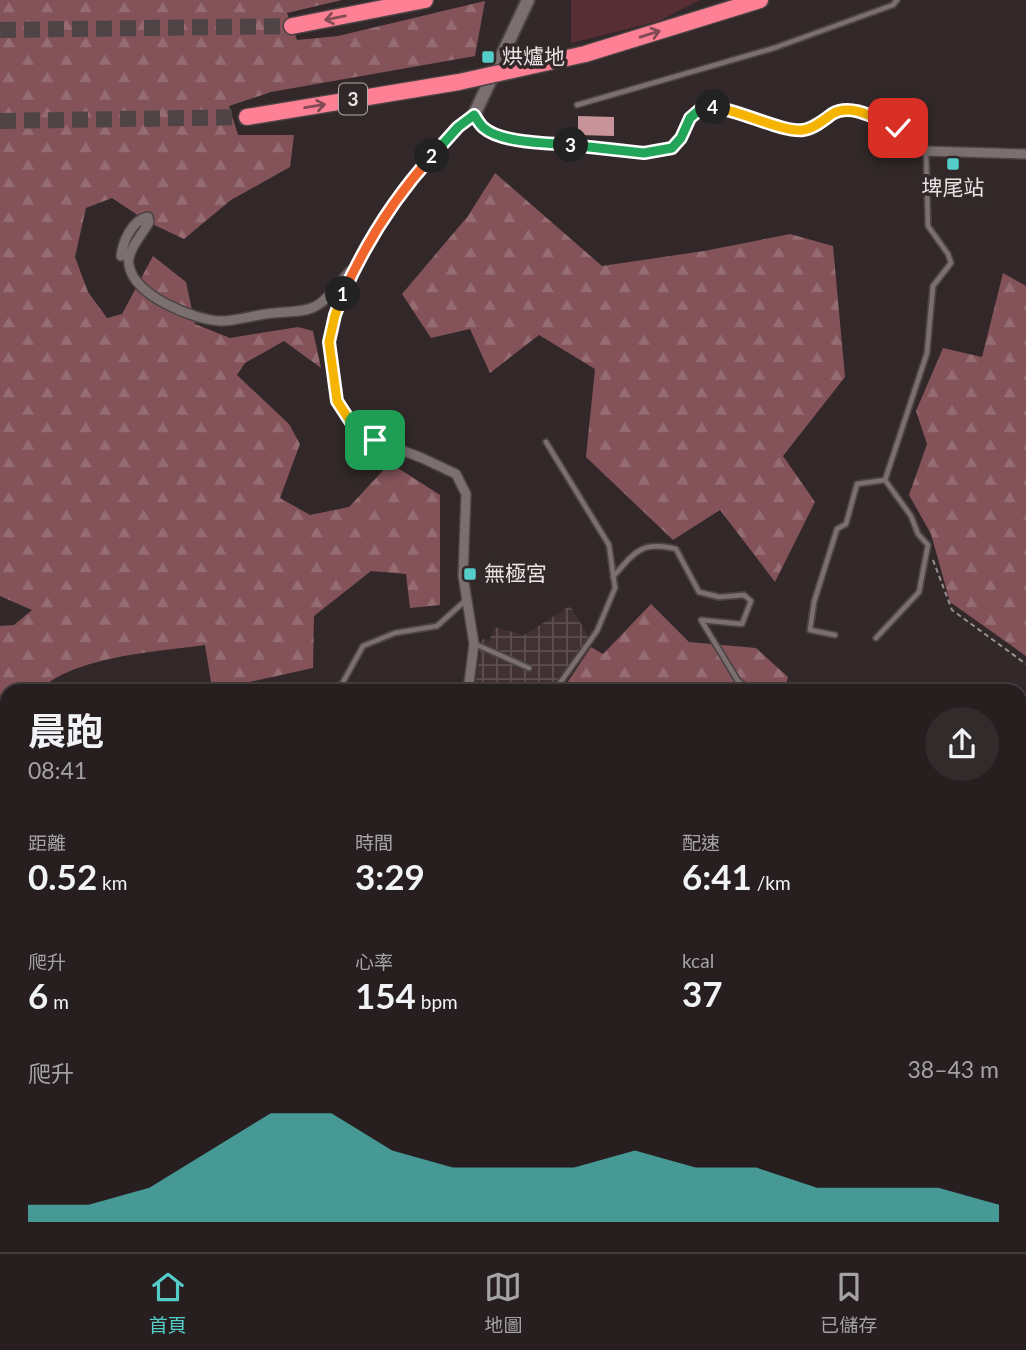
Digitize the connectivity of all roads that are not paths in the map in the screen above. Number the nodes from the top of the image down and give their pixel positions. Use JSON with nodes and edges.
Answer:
{"nodes":[{"id":1,"x":425,"y":0,"type":"edge"},
{"id":2,"x":528,"y":0,"type":"edge"},
{"id":3,"x":760,"y":0,"type":"edge"},
{"id":4,"x":897,"y":0,"type":"edge"},
{"id":5,"x":739,"y":4,"type":"edge"},
{"id":6,"x":292,"y":26,"type":"tunnel mouth"},
{"id":7,"x":577,"y":105,"type":"dead end"},
{"id":8,"x":474,"y":115,"type":"junction"},
{"id":9,"x":247,"y":117,"type":"tunnel mouth"},
{"id":10,"x":926,"y":151,"type":"junction"},
{"id":11,"x":1026,"y":154,"type":"edge"},
{"id":12,"x":121,"y":256,"type":"dead end"},
{"id":13,"x":356,"y":265,"type":"junction"},
{"id":14,"x":546,"y":442,"type":"dead end"},
{"id":15,"x":885,"y":480,"type":"junction"},
{"id":16,"x":613,"y":577,"type":"junction"},
{"id":17,"x":466,"y":600,"type":"junction"},
{"id":18,"x":835,"y":635,"type":"dead end"},
{"id":19,"x":876,"y":638,"type":"dead end"},
{"id":20,"x":474,"y":644,"type":"junction"},
{"id":21,"x":529,"y":668,"type":"dead end"},
{"id":22,"x":738,"y":681,"type":"junction"},
{"id":23,"x":342,"y":684,"type":"edge"},
{"id":24,"x":469,"y":684,"type":"edge"},
{"id":25,"x":559,"y":684,"type":"edge"},
{"id":26,"x":738,"y":684,"type":"edge"},
{"id":27,"x":742,"y":684,"type":"edge"}],
"edges":[{"from":1,"to":6,"type":"highway","one_way":true},
{"from":2,"to":8,"type":"street"},
{"from":3,"to":5,"type":"highway","number":"3"},
{"from":4,"to":7,"type":"lane"},
{"from":9,"to":5,"type":"highway","number":"3","one_way":true,"bridge":true},
{"from":8,"to":10,"type":"street"},
{"from":8,"to":13,"type":"street"},
{"from":10,"to":11,"type":"street"},
{"from":10,"to":15,"type":"lane"},
{"from":12,"to":13,"type":"street"},
{"from":13,"to":17,"type":"street"},
{"from":14,"to":16,"type":"lane"},
{"from":15,"to":18,"type":"lane"},
{"from":15,"to":19,"type":"lane"},
{"from":16,"to":22,"type":"lane"},
{"from":16,"to":25,"type":"lane"},
{"from":17,"to":20,"type":"street"},
{"from":17,"to":23,"type":"lane"},
{"from":20,"to":21,"type":"lane"},
{"from":20,"to":24,"type":"street"},
{"from":22,"to":26,"type":"lane"},
{"from":22,"to":27,"type":"lane"}]}
